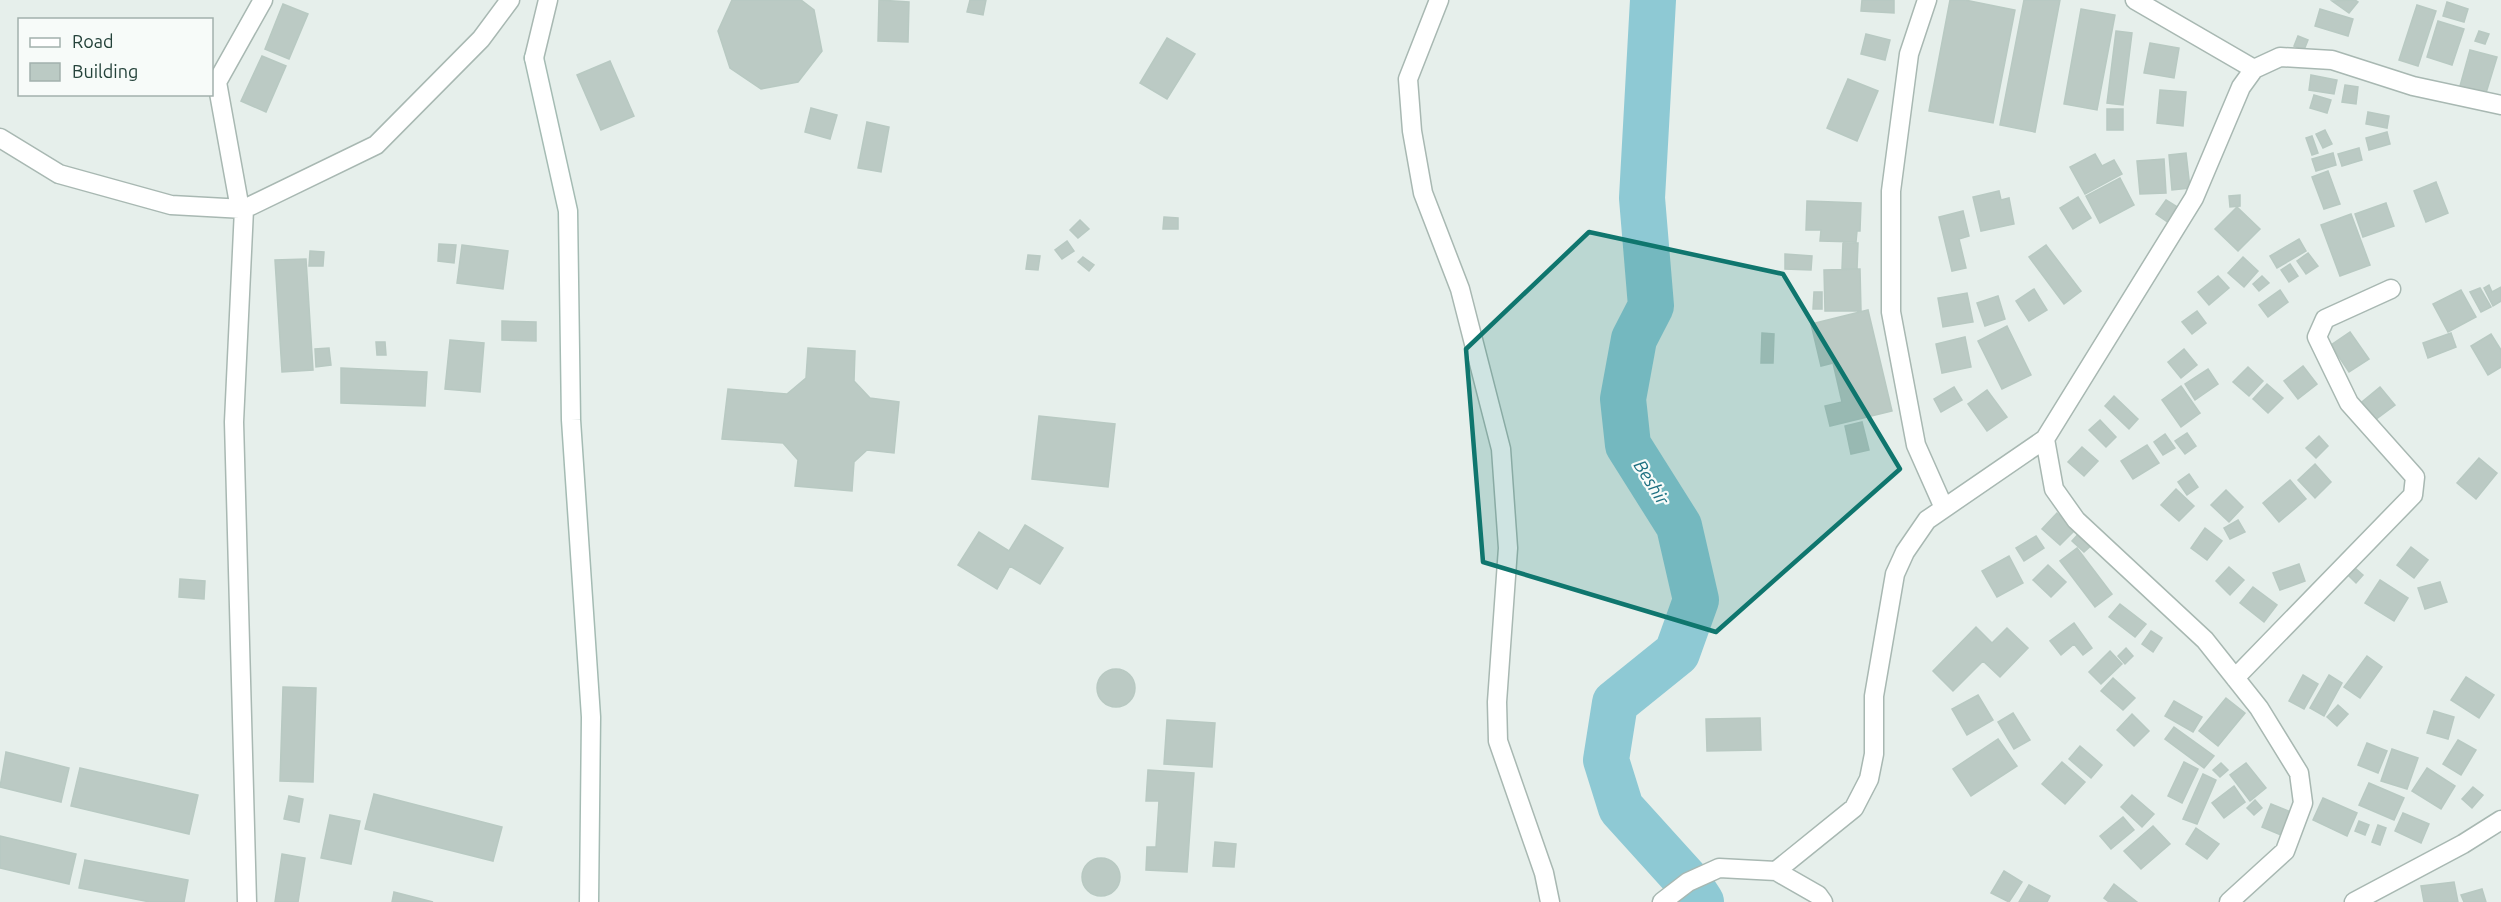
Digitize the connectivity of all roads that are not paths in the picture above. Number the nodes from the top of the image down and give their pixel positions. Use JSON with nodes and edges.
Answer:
{"nodes":[{"id":1,"x":262,"y":0,"type":"edge"},
{"id":2,"x":510,"y":0,"type":"edge"},
{"id":3,"x":548,"y":0,"type":"edge"},
{"id":4,"x":1439,"y":0,"type":"edge"},
{"id":5,"x":1927,"y":0,"type":"edge"},
{"id":6,"x":2135,"y":0,"type":"edge"},
{"id":7,"x":2254,"y":69,"type":"junction"},
{"id":8,"x":2501,"y":105,"type":"edge"},
{"id":9,"x":0,"y":138,"type":"edge"},
{"id":10,"x":242,"y":209,"type":"junction"},
{"id":11,"x":2391,"y":290,"type":"dead end"},
{"id":12,"x":2045,"y":439,"type":"junction"},
{"id":13,"x":1944,"y":508,"type":"junction"},
{"id":14,"x":2235,"y":678,"type":"junction"},
{"id":15,"x":2501,"y":820,"type":"edge"},
{"id":16,"x":1776,"y":871,"type":"junction"},
{"id":17,"x":248,"y":902,"type":"edge"},
{"id":18,"x":589,"y":902,"type":"edge"},
{"id":19,"x":1550,"y":902,"type":"edge"},
{"id":20,"x":1662,"y":902,"type":"edge"},
{"id":21,"x":1823,"y":902,"type":"edge"},
{"id":22,"x":2229,"y":902,"type":"edge"},
{"id":23,"x":2354,"y":902,"type":"edge"}],
"edges":[{"from":1,"to":10,"type":"street"},
{"from":2,"to":10,"type":"street"},
{"from":3,"to":18,"type":"street"},
{"from":4,"to":19,"type":"street"},
{"from":5,"to":13,"type":"street"},
{"from":6,"to":7,"type":"street"},
{"from":7,"to":8,"type":"street"},
{"from":7,"to":12,"type":"street"},
{"from":9,"to":10,"type":"street"},
{"from":10,"to":17,"type":"street"},
{"from":11,"to":14,"type":"street"},
{"from":12,"to":13,"type":"street"},
{"from":12,"to":14,"type":"street"},
{"from":13,"to":16,"type":"street"},
{"from":14,"to":22,"type":"street"},
{"from":15,"to":23,"type":"street"},
{"from":16,"to":20,"type":"street"},
{"from":16,"to":21,"type":"street"}]}
